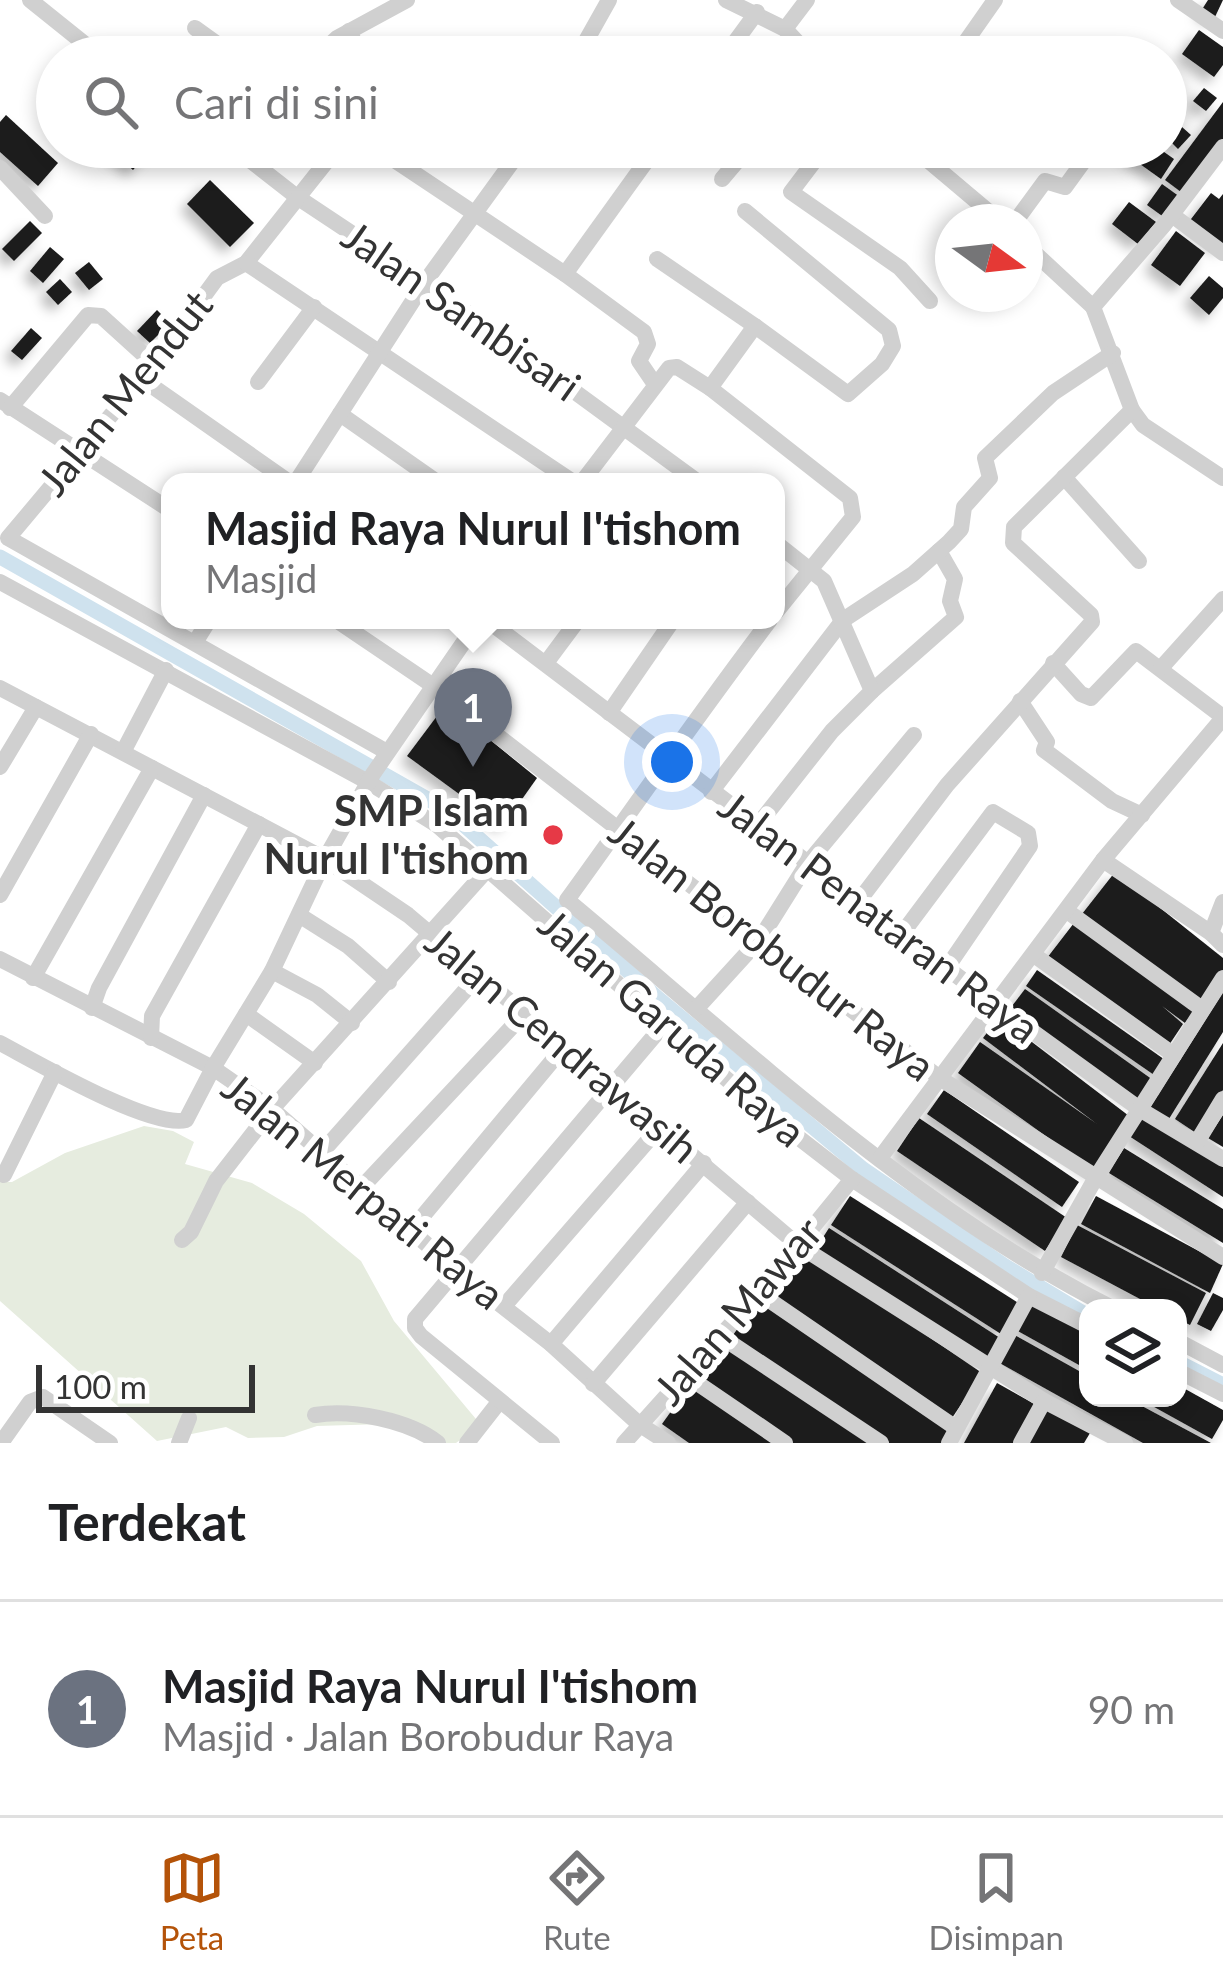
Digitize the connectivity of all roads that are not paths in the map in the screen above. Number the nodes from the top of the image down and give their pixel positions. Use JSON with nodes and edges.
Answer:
{"nodes":[{"id":1,"x":30,"y":0,"type":"edge"},
{"id":2,"x":407,"y":0,"type":"edge"},
{"id":3,"x":609,"y":0,"type":"edge"},
{"id":4,"x":726,"y":0,"type":"edge"},
{"id":5,"x":807,"y":0,"type":"edge"},
{"id":6,"x":995,"y":0,"type":"edge"},
{"id":7,"x":1178,"y":0,"type":"edge"},
{"id":8,"x":757,"y":13,"type":"junction"},
{"id":9,"x":195,"y":28,"type":"dead end"},
{"id":10,"x":785,"y":29,"type":"junction"},
{"id":11,"x":1223,"y":31,"type":"edge"},
{"id":12,"x":349,"y":32,"type":"junction"},
{"id":13,"x":75,"y":36,"type":"edge"},
{"id":14,"x":206,"y":36,"type":"edge"},
{"id":15,"x":344,"y":36,"type":"edge"},
{"id":16,"x":351,"y":36,"type":"edge"},
{"id":17,"x":589,"y":36,"type":"edge"},
{"id":18,"x":740,"y":36,"type":"edge"},
{"id":19,"x":792,"y":36,"type":"edge"},
{"id":20,"x":970,"y":36,"type":"edge"},
{"id":21,"x":1223,"y":147,"type":"edge"},
{"id":22,"x":0,"y":168,"type":"edge"},
{"id":23,"x":262,"y":168,"type":"edge"},
{"id":24,"x":321,"y":168,"type":"edge"},
{"id":25,"x":406,"y":168,"type":"edge"},
{"id":26,"x":507,"y":168,"type":"edge"},
{"id":27,"x":642,"y":168,"type":"edge"},
{"id":28,"x":731,"y":168,"type":"edge"},
{"id":29,"x":809,"y":168,"type":"edge"},
{"id":30,"x":937,"y":168,"type":"edge"},
{"id":31,"x":1079,"y":168,"type":"edge"},
{"id":32,"x":722,"y":179,"type":"dead end"},
{"id":33,"x":297,"y":197,"type":"junction"},
{"id":34,"x":979,"y":204,"type":"edge"},
{"id":35,"x":1029,"y":204,"type":"edge"},
{"id":36,"x":746,"y":211,"type":"dead end"},
{"id":37,"x":473,"y":214,"type":"junction"},
{"id":38,"x":1172,"y":215,"type":"junction"},
{"id":39,"x":45,"y":216,"type":"dead end"},
{"id":40,"x":1223,"y":253,"type":"edge"},
{"id":41,"x":657,"y":259,"type":"dead end"},
{"id":42,"x":1043,"y":261,"type":"edge"},
{"id":43,"x":246,"y":262,"type":"junction"},
{"id":44,"x":565,"y":274,"type":"junction"},
{"id":45,"x":425,"y":282,"type":"junction"},
{"id":46,"x":930,"y":301,"type":"dead end"},
{"id":47,"x":314,"y":307,"type":"junction"},
{"id":48,"x":1093,"y":307,"type":"junction"},
{"id":49,"x":755,"y":326,"type":"junction"},
{"id":50,"x":382,"y":352,"type":"junction"},
{"id":51,"x":1113,"y":353,"type":"junction"},
{"id":52,"x":148,"y":372,"type":"junction"},
{"id":53,"x":258,"y":382,"type":"dead end"},
{"id":54,"x":654,"y":383,"type":"junction"},
{"id":55,"x":710,"y":388,"type":"junction"},
{"id":56,"x":5,"y":404,"type":"edge"},
{"id":57,"x":1132,"y":410,"type":"junction"},
{"id":58,"x":340,"y":414,"type":"junction"},
{"id":59,"x":624,"y":425,"type":"junction"},
{"id":60,"x":80,"y":451,"type":"junction"},
{"id":61,"x":280,"y":473,"type":"edge"},
{"id":62,"x":298,"y":473,"type":"edge"},
{"id":63,"x":424,"y":473,"type":"edge"},
{"id":64,"x":564,"y":473,"type":"edge"},
{"id":65,"x":585,"y":473,"type":"edge"},
{"id":66,"x":681,"y":473,"type":"edge"},
{"id":67,"x":1064,"y":476,"type":"junction"},
{"id":68,"x":1223,"y":478,"type":"edge"},
{"id":69,"x":161,"y":504,"type":"edge"},
{"id":70,"x":785,"y":550,"type":"edge"},
{"id":71,"x":939,"y":551,"type":"junction"},
{"id":72,"x":1139,"y":561,"type":"dead end"},
{"id":73,"x":808,"y":569,"type":"junction"},
{"id":74,"x":0,"y":581,"type":"edge"},
{"id":75,"x":1223,"y":599,"type":"edge"},
{"id":76,"x":785,"y":600,"type":"edge"},
{"id":77,"x":843,"y":620,"type":"junction"},
{"id":78,"x":161,"y":622,"type":"edge"},
{"id":79,"x":174,"y":629,"type":"edge"},
{"id":80,"x":203,"y":629,"type":"edge"},
{"id":81,"x":349,"y":629,"type":"edge"},
{"id":82,"x":476,"y":629,"type":"edge"},
{"id":83,"x":496,"y":629,"type":"edge"},
{"id":84,"x":571,"y":629,"type":"edge"},
{"id":85,"x":668,"y":629,"type":"edge"},
{"id":86,"x":763,"y":629,"type":"edge"},
{"id":87,"x":196,"y":641,"type":"junction"},
{"id":88,"x":546,"y":663,"type":"junction"},
{"id":89,"x":1053,"y":663,"type":"junction"},
{"id":90,"x":1161,"y":668,"type":"junction"},
{"id":91,"x":166,"y":670,"type":"junction"},
{"id":92,"x":432,"y":685,"type":"junction"},
{"id":93,"x":0,"y":688,"type":"edge"},
{"id":94,"x":872,"y":692,"type":"junction"},
{"id":95,"x":1020,"y":701,"type":"junction"},
{"id":96,"x":36,"y":707,"type":"junction"},
{"id":97,"x":609,"y":713,"type":"junction"},
{"id":98,"x":1223,"y":717,"type":"edge"},
{"id":99,"x":91,"y":734,"type":"junction"},
{"id":100,"x":914,"y":735,"type":"dead end"},
{"id":101,"x":123,"y":752,"type":"junction"},
{"id":102,"x":665,"y":758,"type":"junction"},
{"id":103,"x":377,"y":766,"type":"junction"},
{"id":104,"x":0,"y":767,"type":"edge"},
{"id":105,"x":152,"y":768,"type":"junction"},
{"id":106,"x":711,"y":792,"type":"junction"},
{"id":107,"x":204,"y":795,"type":"junction"},
{"id":108,"x":1142,"y":814,"type":"junction"},
{"id":109,"x":259,"y":824,"type":"junction"},
{"id":110,"x":757,"y":826,"type":"junction"},
{"id":111,"x":620,"y":832,"type":"junction"},
{"id":112,"x":325,"y":860,"type":"junction"},
{"id":113,"x":1103,"y":860,"type":"junction"},
{"id":114,"x":807,"y":864,"type":"junction"},
{"id":115,"x":487,"y":869,"type":"junction"},
{"id":116,"x":0,"y":895,"type":"edge"},
{"id":117,"x":858,"y":902,"type":"junction"},
{"id":118,"x":1223,"y":902,"type":"edge"},
{"id":119,"x":1067,"y":911,"type":"junction"},
{"id":120,"x":299,"y":915,"type":"junction"},
{"id":121,"x":901,"y":934,"type":"junction"},
{"id":122,"x":432,"y":935,"type":"junction"},
{"id":123,"x":760,"y":939,"type":"junction"},
{"id":124,"x":1217,"y":939,"type":"edge"},
{"id":125,"x":1034,"y":955,"type":"junction"},
{"id":126,"x":0,"y":958,"type":"edge"},
{"id":127,"x":946,"y":968,"type":"junction"},
{"id":128,"x":272,"y":971,"type":"junction"},
{"id":129,"x":478,"y":976,"type":"junction"},
{"id":130,"x":34,"y":978,"type":"junction"},
{"id":131,"x":1223,"y":978,"type":"edge"},
{"id":132,"x":389,"y":982,"type":"junction"},
{"id":133,"x":993,"y":1004,"type":"junction"},
{"id":134,"x":92,"y":1008,"type":"junction"},
{"id":135,"x":697,"y":1008,"type":"junction"},
{"id":136,"x":1202,"y":1010,"type":"junction"},
{"id":137,"x":524,"y":1013,"type":"junction"},
{"id":138,"x":246,"y":1014,"type":"junction"},
{"id":139,"x":666,"y":1022,"type":"junction"},
{"id":140,"x":352,"y":1023,"type":"junction"},
{"id":141,"x":152,"y":1038,"type":"junction"},
{"id":142,"x":0,"y":1043,"type":"edge"},
{"id":143,"x":563,"y":1048,"type":"junction"},
{"id":144,"x":1174,"y":1055,"type":"junction"},
{"id":145,"x":315,"y":1063,"type":"junction"},
{"id":146,"x":213,"y":1068,"type":"junction"},
{"id":147,"x":55,"y":1072,"type":"junction"},
{"id":148,"x":941,"y":1079,"type":"junction"},
{"id":149,"x":614,"y":1088,"type":"junction"},
{"id":150,"x":1223,"y":1099,"type":"edge"},
{"id":151,"x":272,"y":1109,"type":"junction"},
{"id":152,"x":1141,"y":1110,"type":"junction"},
{"id":153,"x":659,"y":1128,"type":"junction"},
{"id":154,"x":1197,"y":1142,"type":"junction"},
{"id":155,"x":322,"y":1152,"type":"junction"},
{"id":156,"x":880,"y":1158,"type":"junction"},
{"id":157,"x":1223,"y":1159,"type":"edge"},
{"id":158,"x":704,"y":1163,"type":"junction"},
{"id":159,"x":4,"y":1174,"type":"dead end"},
{"id":160,"x":852,"y":1179,"type":"junction"},
{"id":161,"x":1095,"y":1179,"type":"junction"},
{"id":162,"x":363,"y":1186,"type":"junction"},
{"id":163,"x":748,"y":1202,"type":"junction"},
{"id":164,"x":412,"y":1229,"type":"junction"},
{"id":165,"x":182,"y":1240,"type":"dead end"},
{"id":166,"x":798,"y":1245,"type":"junction"},
{"id":167,"x":1223,"y":1257,"type":"edge"},
{"id":168,"x":456,"y":1270,"type":"junction"},
{"id":169,"x":1042,"y":1273,"type":"junction"},
{"id":170,"x":759,"y":1293,"type":"junction"},
{"id":171,"x":1029,"y":1296,"type":"junction"},
{"id":172,"x":1094,"y":1299,"type":"edge"},
{"id":173,"x":503,"y":1306,"type":"junction"},
{"id":174,"x":1079,"y":1321,"type":"edge"},
{"id":175,"x":719,"y":1336,"type":"junction"},
{"id":176,"x":550,"y":1344,"type":"junction"},
{"id":177,"x":1187,"y":1346,"type":"edge"},
{"id":178,"x":1223,"y":1365,"type":"edge"},
{"id":179,"x":989,"y":1368,"type":"junction"},
{"id":180,"x":684,"y":1374,"type":"junction"},
{"id":181,"x":1187,"y":1376,"type":"edge"},
{"id":182,"x":593,"y":1384,"type":"junction"},
{"id":183,"x":1223,"y":1394,"type":"edge"},
{"id":184,"x":1044,"y":1401,"type":"junction"},
{"id":185,"x":499,"y":1402,"type":"junction"},
{"id":186,"x":315,"y":1415,"type":"dead end"},
{"id":187,"x":189,"y":1418,"type":"dead end"},
{"id":188,"x":640,"y":1424,"type":"junction"},
{"id":189,"x":952,"y":1436,"type":"edge"},
{"id":190,"x":1091,"y":1436,"type":"edge"},
{"id":191,"x":99,"y":1439,"type":"edge"},
{"id":192,"x":544,"y":1440,"type":"edge"},
{"id":193,"x":1,"y":1443,"type":"edge"},
{"id":194,"x":179,"y":1443,"type":"edge"},
{"id":195,"x":438,"y":1443,"type":"edge"},
{"id":196,"x":467,"y":1443,"type":"edge"},
{"id":197,"x":623,"y":1443,"type":"edge"},
{"id":198,"x":668,"y":1443,"type":"edge"},
{"id":199,"x":785,"y":1443,"type":"edge"},
{"id":200,"x":881,"y":1443,"type":"edge"},
{"id":201,"x":1022,"y":1443,"type":"edge"},
{"id":202,"x":1125,"y":1443,"type":"edge"}],
"edges":[{"from":1,"to":13,"type":"street"},
{"from":2,"to":12,"type":"street"},
{"from":3,"to":17,"type":"street"},
{"from":4,"to":8,"type":"street"},
{"from":5,"to":10,"type":"street"},
{"from":6,"to":20,"type":"street"},
{"from":7,"to":11,"type":"street"},
{"from":8,"to":10,"type":"street"},
{"from":8,"to":18,"type":"street"},
{"from":9,"to":14,"type":"street"},
{"from":10,"to":19,"type":"street"},
{"from":12,"to":15,"type":"street"},
{"from":12,"to":16,"type":"street"},
{"from":21,"to":38,"type":"street"},
{"from":22,"to":39,"type":"street"},
{"from":23,"to":33,"type":"street","name":"Jalan Sambisari"},
{"from":24,"to":33,"type":"street","name":"Jalan Mendut"},
{"from":25,"to":37,"type":"street"},
{"from":26,"to":37,"type":"street"},
{"from":27,"to":44,"type":"street"},
{"from":28,"to":32,"type":"street"},
{"from":29,"to":46,"type":"street"},
{"from":30,"to":34,"type":"street"},
{"from":31,"to":35,"type":"street"},
{"from":33,"to":43,"type":"street","name":"Jalan Mendut"},
{"from":33,"to":45,"type":"street","name":"Jalan Sambisari"},
{"from":36,"to":49,"type":"street"},
{"from":37,"to":44,"type":"street"},
{"from":37,"to":45,"type":"street"},
{"from":38,"to":40,"type":"street"},
{"from":38,"to":48,"type":"street"},
{"from":41,"to":49,"type":"street"},
{"from":42,"to":48,"type":"street"},
{"from":43,"to":47,"type":"street"},
{"from":43,"to":52,"type":"street","name":"Jalan Mendut"},
{"from":44,"to":54,"type":"street"},
{"from":45,"to":50,"type":"street"},
{"from":45,"to":59,"type":"street","name":"Jalan Sambisari"},
{"from":47,"to":50,"type":"street"},
{"from":47,"to":53,"type":"street"},
{"from":48,"to":51,"type":"street"},
{"from":49,"to":55,"type":"street"},
{"from":50,"to":58,"type":"street"},
{"from":50,"to":64,"type":"street"},
{"from":51,"to":57,"type":"street"},
{"from":51,"to":71,"type":"street"},
{"from":52,"to":56,"type":"street"},
{"from":52,"to":60,"type":"street","name":"Jalan Mendut"},
{"from":52,"to":61,"type":"street"},
{"from":54,"to":55,"type":"street"},
{"from":54,"to":59,"type":"street"},
{"from":55,"to":73,"type":"street"},
{"from":56,"to":60,"type":"street"},
{"from":57,"to":67,"type":"street"},
{"from":57,"to":68,"type":"street"},
{"from":58,"to":62,"type":"street"},
{"from":58,"to":63,"type":"street"},
{"from":59,"to":65,"type":"street"},
{"from":59,"to":66,"type":"street","name":"Jalan Sambisari"},
{"from":60,"to":69,"type":"street"},
{"from":60,"to":78,"type":"street","name":"Jalan Mendut"},
{"from":67,"to":72,"type":"street"},
{"from":67,"to":89,"type":"street"},
{"from":70,"to":73,"type":"street"},
{"from":71,"to":77,"type":"street"},
{"from":71,"to":94,"type":"street"},
{"from":73,"to":76,"type":"street"},
{"from":73,"to":77,"type":"street"},
{"from":74,"to":91,"type":"street","name":"Jalan Garuda Raya"},
{"from":75,"to":90,"type":"street"},
{"from":77,"to":94,"type":"street"},
{"from":77,"to":106,"type":"street"},
{"from":79,"to":87,"type":"street","name":"Jalan Mendut"},
{"from":80,"to":87,"type":"street"},
{"from":81,"to":92,"type":"street","name":"Jalan Borobudur Raya"},
{"from":82,"to":92,"type":"street"},
{"from":83,"to":88,"type":"street","name":"Jalan Penataran Raya"},
{"from":84,"to":88,"type":"street"},
{"from":85,"to":97,"type":"street"},
{"from":86,"to":102,"type":"street"},
{"from":87,"to":103,"type":"street"},
{"from":88,"to":97,"type":"street","name":"Jalan Penataran Raya"},
{"from":89,"to":90,"type":"street"},
{"from":89,"to":95,"type":"street"},
{"from":90,"to":98,"type":"street"},
{"from":91,"to":101,"type":"street"},
{"from":91,"to":103,"type":"street","name":"Jalan Garuda Raya"},
{"from":92,"to":103,"type":"street"},
{"from":92,"to":111,"type":"street","name":"Jalan Borobudur Raya"},
{"from":93,"to":96,"type":"street","name":"Jalan Cendrawasih"},
{"from":94,"to":110,"type":"street"},
{"from":95,"to":108,"type":"street"},
{"from":95,"to":117,"type":"street"},
{"from":96,"to":99,"type":"street","name":"Jalan Cendrawasih"},
{"from":96,"to":104,"type":"street"},
{"from":97,"to":102,"type":"street","name":"Jalan Penataran Raya"},
{"from":98,"to":108,"type":"street"},
{"from":99,"to":101,"type":"street","name":"Jalan Cendrawasih"},
{"from":99,"to":116,"type":"street"},
{"from":100,"to":114,"type":"street"},
{"from":101,"to":105,"type":"street","name":"Jalan Cendrawasih"},
{"from":102,"to":106,"type":"street","name":"Jalan Penataran Raya"},
{"from":102,"to":111,"type":"street"},
{"from":103,"to":112,"type":"street"},
{"from":103,"to":115,"type":"street","name":"Jalan Garuda Raya"},
{"from":105,"to":107,"type":"street","name":"Jalan Cendrawasih"},
{"from":105,"to":130,"type":"street"},
{"from":106,"to":110,"type":"street","name":"Jalan Penataran Raya"},
{"from":107,"to":109,"type":"street","name":"Jalan Cendrawasih"},
{"from":107,"to":134,"type":"street"},
{"from":108,"to":113,"type":"street"},
{"from":109,"to":112,"type":"street","name":"Jalan Cendrawasih"},
{"from":109,"to":141,"type":"street"},
{"from":110,"to":114,"type":"street","name":"Jalan Penataran Raya"},
{"from":111,"to":123,"type":"street","name":"Jalan Borobudur Raya"},
{"from":111,"to":135,"type":"street"},
{"from":112,"to":120,"type":"street"},
{"from":112,"to":122,"type":"street","name":"Jalan Cendrawasih"},
{"from":113,"to":119,"type":"street"},
{"from":113,"to":124,"type":"street"},
{"from":114,"to":117,"type":"street","name":"Jalan Penataran Raya"},
{"from":114,"to":123,"type":"street"},
{"from":115,"to":122,"type":"street"},
{"from":115,"to":139,"type":"street","name":"Jalan Garuda Raya"},
{"from":117,"to":121,"type":"street","name":"Jalan Penataran Raya"},
{"from":118,"to":124,"type":"street"},
{"from":119,"to":125,"type":"street"},
{"from":119,"to":136,"type":"street"},
{"from":120,"to":128,"type":"street"},
{"from":120,"to":132,"type":"street"},
{"from":121,"to":127,"type":"street","name":"Jalan Penataran Raya"},
{"from":121,"to":127,"type":"street"},
{"from":122,"to":129,"type":"street","name":"Jalan Cendrawasih"},
{"from":122,"to":132,"type":"street"},
{"from":123,"to":135,"type":"street"},
{"from":123,"to":148,"type":"street","name":"Jalan Borobudur Raya"},
{"from":125,"to":133,"type":"street"},
{"from":125,"to":144,"type":"street"},
{"from":126,"to":130,"type":"street","name":"Jalan Merpati Raya"},
{"from":127,"to":133,"type":"street","name":"Jalan Penataran Raya"},
{"from":128,"to":138,"type":"street"},
{"from":128,"to":140,"type":"street"},
{"from":129,"to":137,"type":"street","name":"Jalan Cendrawasih"},
{"from":129,"to":155,"type":"street"},
{"from":130,"to":134,"type":"street","name":"Jalan Merpati Raya"},
{"from":131,"to":136,"type":"street"},
{"from":132,"to":140,"type":"street"},
{"from":133,"to":148,"type":"street"},
{"from":133,"to":152,"type":"street","name":"Jalan Penataran Raya"},
{"from":134,"to":141,"type":"street","name":"Jalan Merpati Raya"},
{"from":135,"to":156,"type":"street"},
{"from":136,"to":144,"type":"street"},
{"from":137,"to":143,"type":"street","name":"Jalan Cendrawasih"},
{"from":137,"to":162,"type":"street"},
{"from":138,"to":145,"type":"street"},
{"from":138,"to":146,"type":"street"},
{"from":139,"to":149,"type":"street"},
{"from":139,"to":160,"type":"street","name":"Jalan Garuda Raya"},
{"from":140,"to":145,"type":"street"},
{"from":141,"to":146,"type":"street","name":"Jalan Merpati Raya"},
{"from":142,"to":147,"type":"street"},
{"from":143,"to":149,"type":"street","name":"Jalan Cendrawasih"},
{"from":143,"to":164,"type":"street"},
{"from":144,"to":152,"type":"street"},
{"from":145,"to":151,"type":"street"},
{"from":146,"to":147,"type":"street"},
{"from":146,"to":151,"type":"street","name":"Jalan Merpati Raya"},
{"from":147,"to":159,"type":"street"},
{"from":148,"to":156,"type":"street"},
{"from":148,"to":161,"type":"street","name":"Jalan Borobudur Raya"},
{"from":149,"to":153,"type":"street","name":"Jalan Cendrawasih"},
{"from":149,"to":168,"type":"street"},
{"from":150,"to":154,"type":"street"},
{"from":151,"to":155,"type":"street","name":"Jalan Merpati Raya"},
{"from":151,"to":165,"type":"street"},
{"from":152,"to":154,"type":"street","name":"Jalan Penataran Raya"},
{"from":152,"to":161,"type":"street"},
{"from":153,"to":158,"type":"street","name":"Jalan Cendrawasih"},
{"from":153,"to":173,"type":"street"},
{"from":154,"to":157,"type":"street","name":"Jalan Penataran Raya"},
{"from":155,"to":162,"type":"street","name":"Jalan Merpati Raya"},
{"from":156,"to":169,"type":"street"},
{"from":158,"to":163,"type":"street","name":"Jalan Cendrawasih"},
{"from":158,"to":176,"type":"street"},
{"from":160,"to":166,"type":"street","name":"Jalan Mawar"},
{"from":160,"to":171,"type":"street","name":"Jalan Garuda Raya"},
{"from":161,"to":167,"type":"street","name":"Jalan Borobudur Raya"},
{"from":161,"to":169,"type":"street"},
{"from":162,"to":164,"type":"street","name":"Jalan Merpati Raya"},
{"from":163,"to":166,"type":"street","name":"Jalan Cendrawasih"},
{"from":163,"to":182,"type":"street"},
{"from":164,"to":168,"type":"street","name":"Jalan Merpati Raya"},
{"from":166,"to":170,"type":"street","name":"Jalan Mawar"},
{"from":166,"to":179,"type":"street","name":"Jalan Cendrawasih"},
{"from":168,"to":173,"type":"street","name":"Jalan Merpati Raya"},
{"from":168,"to":185,"type":"street"},
{"from":169,"to":172,"type":"street"},
{"from":170,"to":175,"type":"street","name":"Jalan Mawar"},
{"from":170,"to":189,"type":"street"},
{"from":171,"to":174,"type":"street","name":"Jalan Garuda Raya"},
{"from":171,"to":179,"type":"street"},
{"from":173,"to":176,"type":"street","name":"Jalan Merpati Raya"},
{"from":175,"to":180,"type":"street","name":"Jalan Mawar"},
{"from":175,"to":200,"type":"street"},
{"from":176,"to":182,"type":"street","name":"Jalan Merpati Raya"},
{"from":177,"to":178,"type":"street"},
{"from":179,"to":184,"type":"street","name":"Jalan Cendrawasih"},
{"from":179,"to":189,"type":"street"},
{"from":180,"to":188,"type":"street","name":"Jalan Mawar"},
{"from":180,"to":199,"type":"street"},
{"from":181,"to":183,"type":"street"},
{"from":182,"to":188,"type":"street","name":"Jalan Merpati Raya"},
{"from":184,"to":190,"type":"street","name":"Jalan Cendrawasih"},
{"from":184,"to":201,"type":"street"},
{"from":185,"to":192,"type":"street"},
{"from":185,"to":196,"type":"street"},
{"from":186,"to":195,"type":"street"},
{"from":187,"to":194,"type":"street"},
{"from":188,"to":197,"type":"street","name":"Jalan Mawar"},
{"from":188,"to":198,"type":"street","name":"Jalan Merpati Raya"},
{"from":190,"to":202,"type":"street","name":"Jalan Cendrawasih"},
{"from":191,"to":193,"type":"street"}]}
